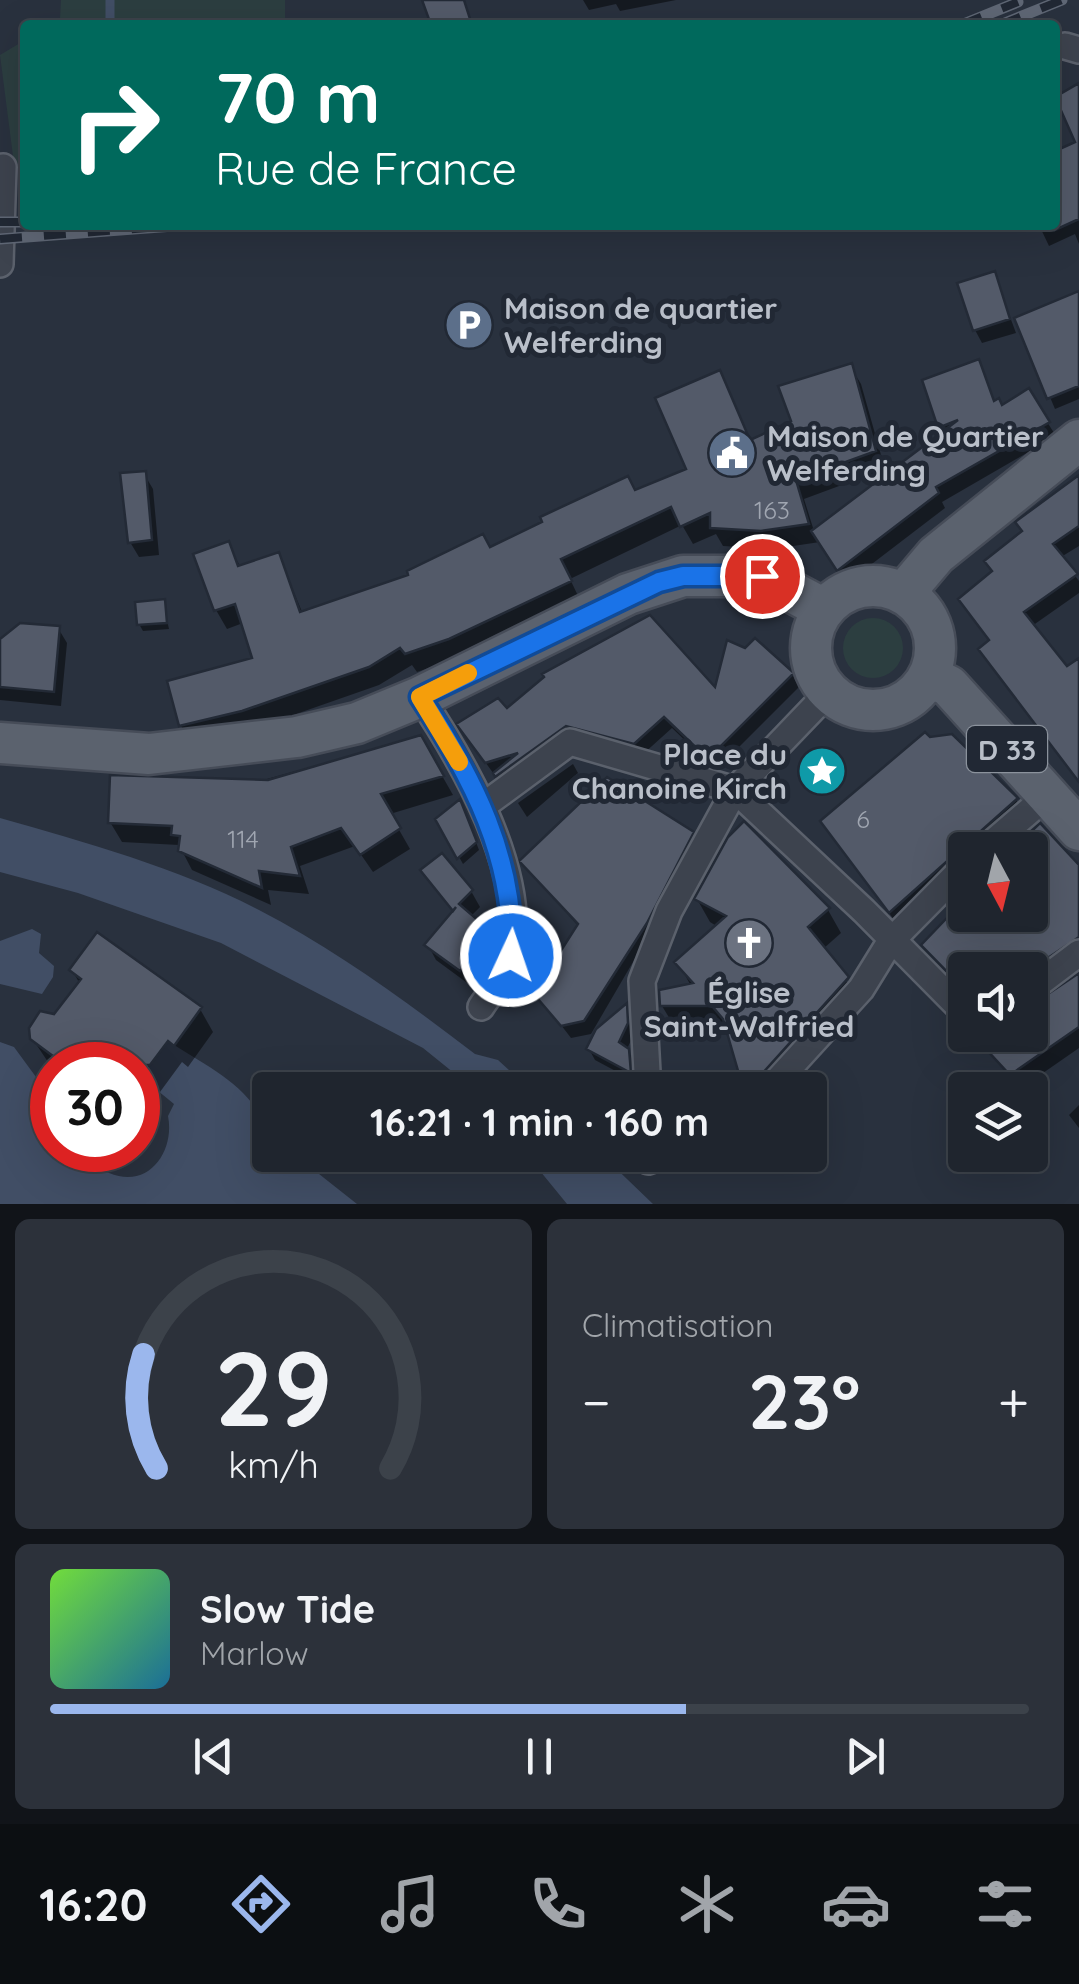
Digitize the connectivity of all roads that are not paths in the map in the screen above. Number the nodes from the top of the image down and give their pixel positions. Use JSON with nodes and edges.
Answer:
{"nodes":[{"id":1,"x":3,"y":168,"type":"dead end"},
{"id":2,"x":0,"y":264,"type":"edge"},
{"id":3,"x":1079,"y":440,"type":"edge"},
{"id":4,"x":903,"y":594,"type":"junction"},
{"id":5,"x":824,"y":609,"type":"junction"},
{"id":6,"x":929,"y":676,"type":"junction"},
{"id":7,"x":828,"y":692,"type":"junction"},
{"id":8,"x":420,"y":697,"type":"junction"},
{"id":9,"x":0,"y":743,"type":"edge"},
{"id":10,"x":734,"y":790,"type":"junction"},
{"id":11,"x":1048,"y":795,"type":"junction"},
{"id":12,"x":483,"y":806,"type":"junction"},
{"id":13,"x":1079,"y":830,"type":"edge"},
{"id":14,"x":1005,"y":832,"type":"edge"},
{"id":15,"x":948,"y":883,"type":"edge"},
{"id":16,"x":890,"y":942,"type":"junction"},
{"id":17,"x":1079,"y":953,"type":"edge"},
{"id":18,"x":1048,"y":976,"type":"edge"},
{"id":19,"x":948,"y":997,"type":"edge"},
{"id":20,"x":481,"y":1007,"type":"dead end"},
{"id":21,"x":647,"y":1072,"type":"edge"},
{"id":22,"x":785,"y":1072,"type":"edge"}],
"edges":[{"from":1,"to":2,"type":"street"},
{"from":3,"to":4,"type":"main road"},
{"from":4,"to":5,"type":"main road"},
{"from":4,"to":6,"type":"main road"},
{"from":5,"to":7,"type":"main road"},
{"from":5,"to":8,"type":"main road"},
{"from":6,"to":7,"type":"main road"},
{"from":6,"to":11,"type":"main road","number":"D 33"},
{"from":7,"to":10,"type":"street"},
{"from":8,"to":9,"type":"main road"},
{"from":8,"to":12,"type":"street"},
{"from":10,"to":12,"type":"street"},
{"from":10,"to":16,"type":"street"},
{"from":10,"to":21,"type":"street"},
{"from":11,"to":13,"type":"main road","number":"D 33"},
{"from":11,"to":14,"type":"street"},
{"from":12,"to":20,"type":"street"},
{"from":15,"to":16,"type":"street"},
{"from":16,"to":19,"type":"street"},
{"from":16,"to":22,"type":"street"},
{"from":17,"to":18,"type":"street"}]}
